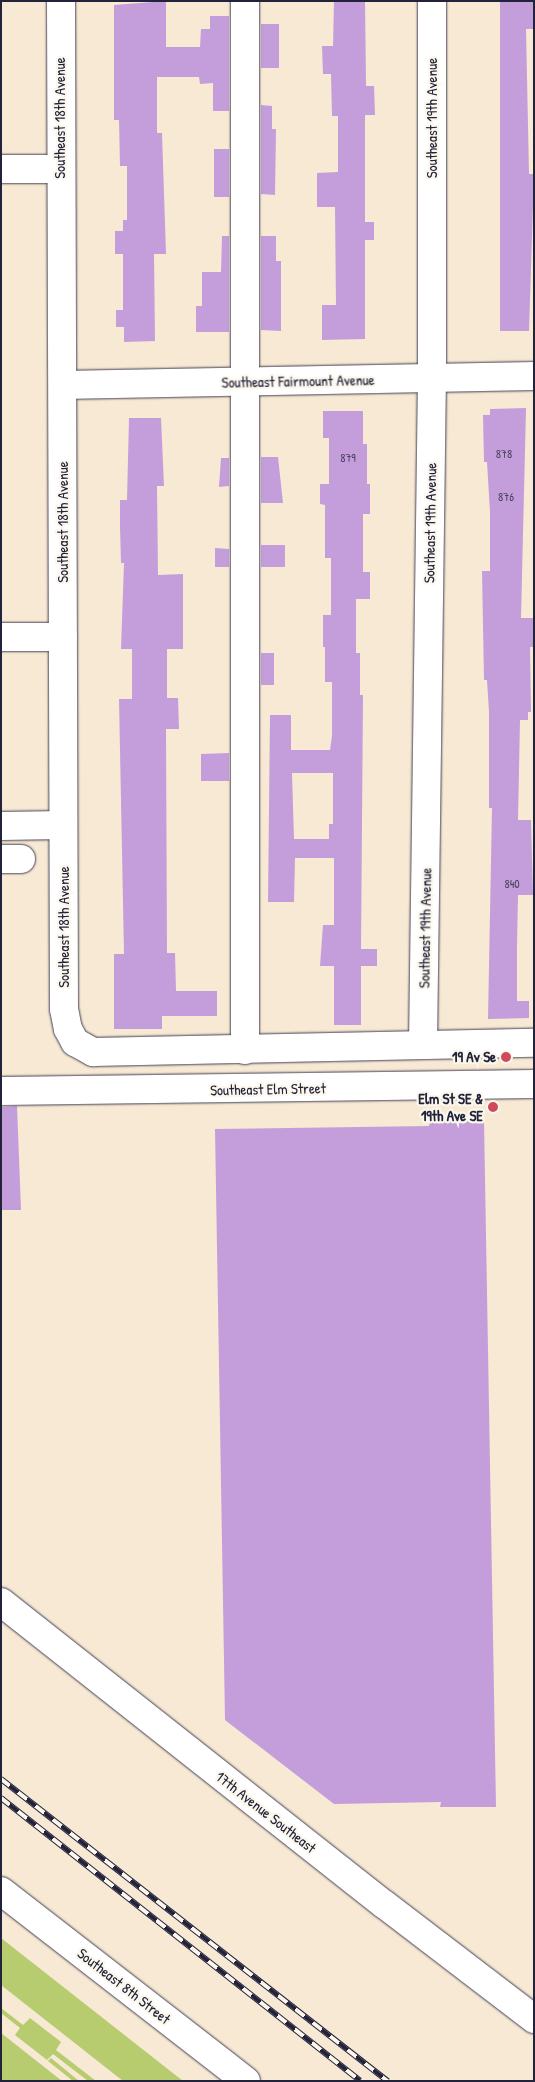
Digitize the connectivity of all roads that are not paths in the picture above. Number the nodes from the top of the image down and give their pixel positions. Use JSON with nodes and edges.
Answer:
{"nodes":[{"id":1,"x":61,"y":1,"type":"edge"},
{"id":2,"x":245,"y":1,"type":"edge"},
{"id":3,"x":432,"y":1,"type":"edge"},
{"id":4,"x":1,"y":169,"type":"edge"},
{"id":5,"x":60,"y":170,"type":"junction"},
{"id":6,"x":534,"y":376,"type":"edge"},
{"id":7,"x":432,"y":378,"type":"junction"},
{"id":8,"x":245,"y":382,"type":"junction"},
{"id":9,"x":63,"y":385,"type":"junction"},
{"id":10,"x":1,"y":637,"type":"edge"},
{"id":11,"x":63,"y":637,"type":"junction"},
{"id":12,"x":63,"y":825,"type":"junction"},
{"id":13,"x":1,"y":826,"type":"edge"},
{"id":14,"x":534,"y":1043,"type":"edge"},
{"id":15,"x":423,"y":1045,"type":"junction"},
{"id":16,"x":245,"y":1050,"type":"junction"},
{"id":17,"x":534,"y":1084,"type":"edge"},
{"id":18,"x":1,"y":1091,"type":"edge"},
{"id":19,"x":1,"y":1602,"type":"edge"},
{"id":20,"x":1,"y":1891,"type":"edge"},
{"id":21,"x":534,"y":2019,"type":"edge"},
{"id":22,"x":246,"y":2081,"type":"edge"}],
"edges":[{"from":1,"to":5,"type":"street","name":"Southeast 18th Avenue"},
{"from":2,"to":8,"type":"street"},
{"from":3,"to":7,"type":"street","name":"Southeast 19th Avenue"},
{"from":4,"to":5,"type":"street"},
{"from":5,"to":9,"type":"street","name":"Southeast 18th Avenue"},
{"from":6,"to":7,"type":"street","name":"Southeast Fairmount Avenue"},
{"from":7,"to":8,"type":"street","name":"Southeast Fairmount Avenue"},
{"from":7,"to":15,"type":"street","name":"Southeast 19th Avenue"},
{"from":8,"to":9,"type":"street","name":"Southeast Fairmount Avenue"},
{"from":8,"to":16,"type":"street"},
{"from":9,"to":11,"type":"street","name":"Southeast 18th Avenue"},
{"from":10,"to":11,"type":"street"},
{"from":11,"to":12,"type":"street","name":"Southeast 18th Avenue"},
{"from":12,"to":13,"type":"street"},
{"from":12,"to":16,"type":"street","name":"Southeast 18th Avenue"},
{"from":14,"to":15,"type":"street"},
{"from":15,"to":16,"type":"street"},
{"from":17,"to":18,"type":"street","name":"Southeast Elm Street"},
{"from":19,"to":21,"type":"street","name":"17th Avenue Southeast"},
{"from":20,"to":22,"type":"street","name":"Southeast 8th Street"}]}
